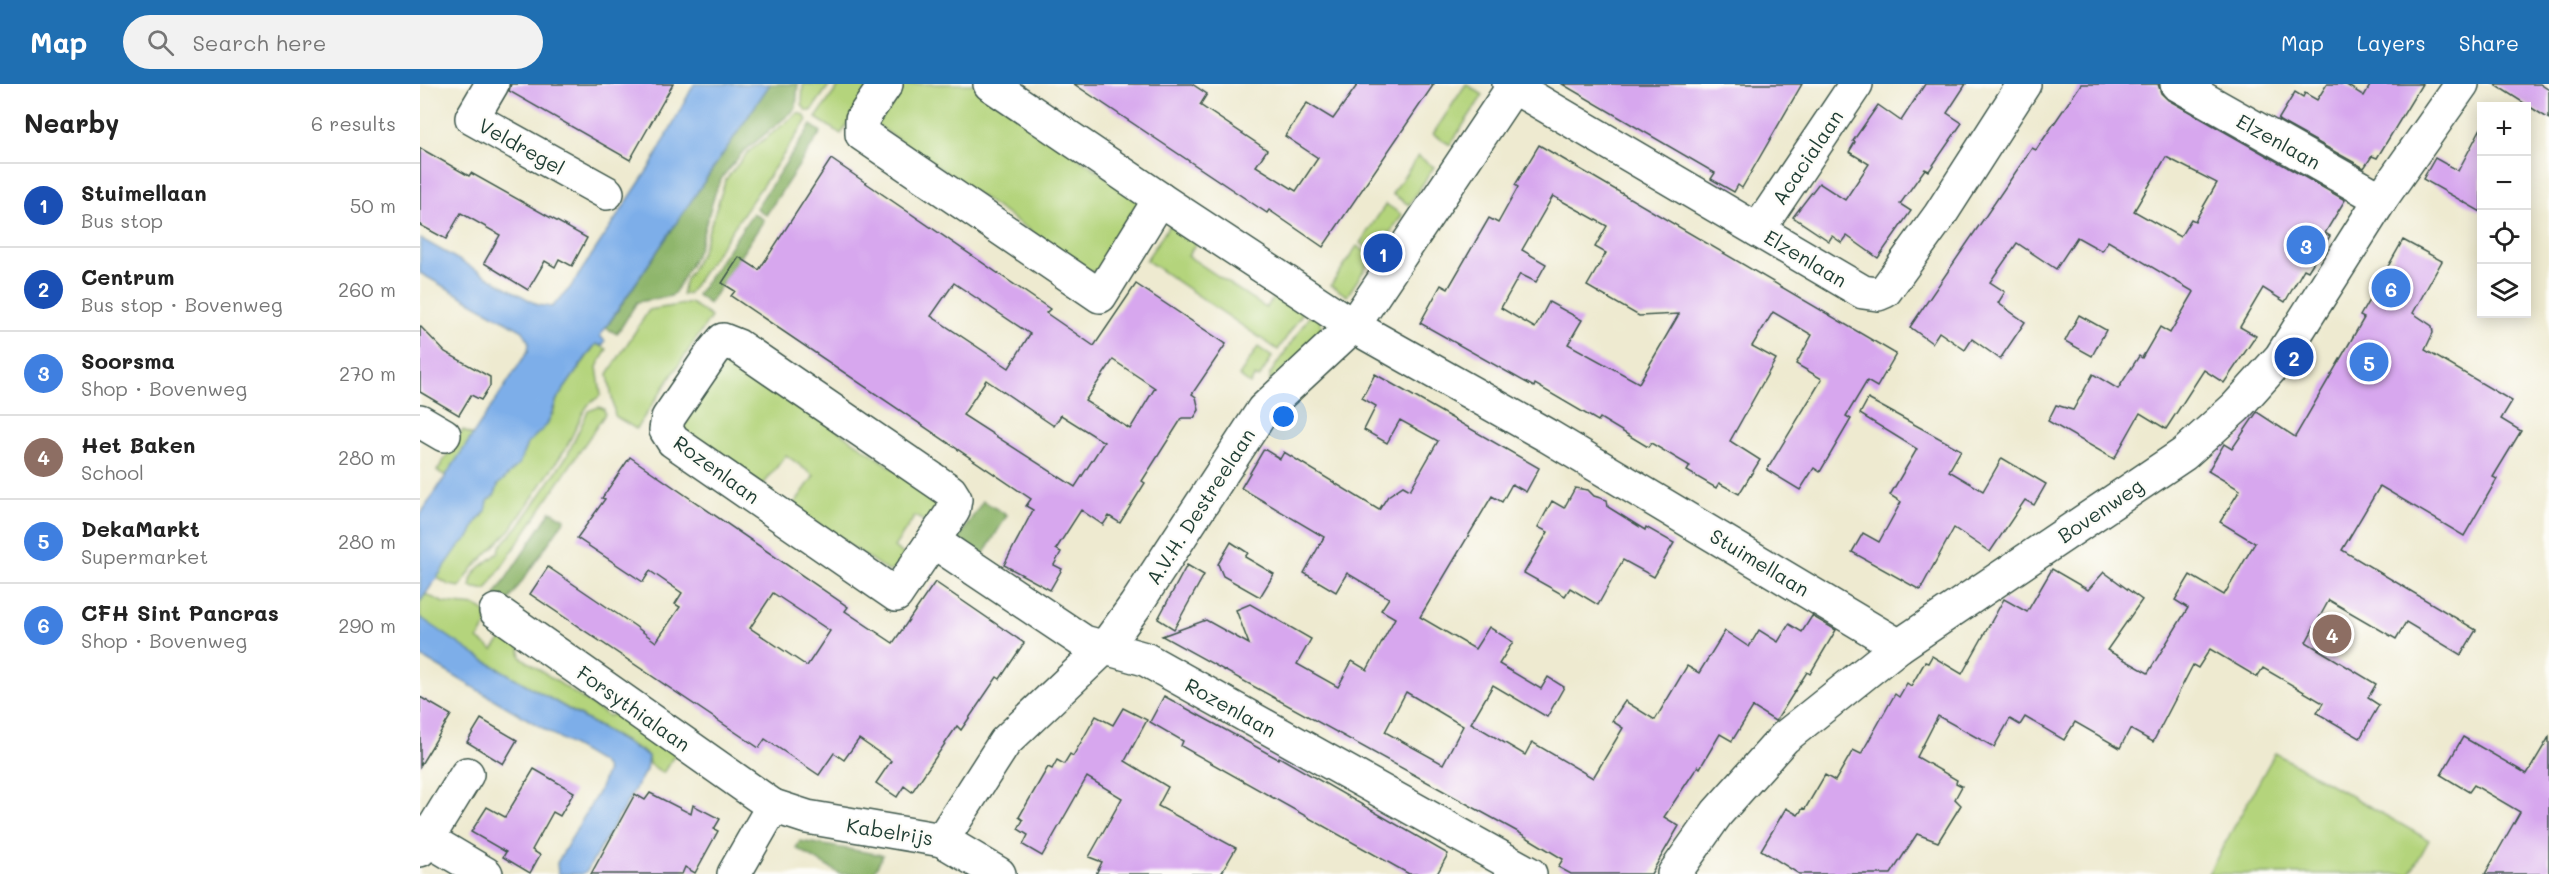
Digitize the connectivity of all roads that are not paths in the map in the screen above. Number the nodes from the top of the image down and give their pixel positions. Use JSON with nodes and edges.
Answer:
{"nodes":[{"id":1,"x":492,"y":84,"type":"edge"},
{"id":2,"x":886,"y":84,"type":"edge"},
{"id":3,"x":990,"y":84,"type":"edge"},
{"id":4,"x":1856,"y":84,"type":"edge"},
{"id":5,"x":2024,"y":84,"type":"edge"},
{"id":6,"x":2177,"y":84,"type":"edge"},
{"id":7,"x":2462,"y":84,"type":"edge"},
{"id":8,"x":1512,"y":85,"type":"edge"},
{"id":9,"x":607,"y":193,"type":"dead end"},
{"id":10,"x":1160,"y":199,"type":"junction"},
{"id":11,"x":2381,"y":199,"type":"junction"},
{"id":12,"x":1758,"y":230,"type":"junction"},
{"id":13,"x":1353,"y":326,"type":"junction"},
{"id":14,"x":933,"y":540,"type":"junction"},
{"id":15,"x":496,"y":611,"type":"dead end"},
{"id":16,"x":1899,"y":646,"type":"junction"},
{"id":17,"x":1105,"y":647,"type":"junction"},
{"id":18,"x":466,"y":774,"type":"dead end"},
{"id":19,"x":773,"y":806,"type":"junction"},
{"id":20,"x":942,"y":840,"type":"junction"},
{"id":21,"x":423,"y":845,"type":"edge"},
{"id":22,"x":486,"y":874,"type":"edge"},
{"id":23,"x":734,"y":874,"type":"edge"},
{"id":24,"x":999,"y":874,"type":"edge"},
{"id":25,"x":1530,"y":874,"type":"edge"},
{"id":26,"x":1674,"y":874,"type":"edge"}],
"edges":[{"from":1,"to":9,"type":"street","name":"Veldregel"},
{"from":2,"to":10,"type":"street"},
{"from":3,"to":10,"type":"street","name":"Stuimellaan"},
{"from":4,"to":12,"type":"street","name":"Acacialaan"},
{"from":5,"to":12,"type":"street","name":"Elzenlaan"},
{"from":6,"to":11,"type":"street","name":"Elzenlaan"},
{"from":7,"to":11,"type":"street","name":"Bovenweg"},
{"from":8,"to":12,"type":"street","name":"Elzenlaan"},
{"from":8,"to":13,"type":"street","name":"A.V.H. Destreelaan"},
{"from":10,"to":13,"type":"street","name":"Stuimellaan"},
{"from":11,"to":16,"type":"street","name":"Bovenweg"},
{"from":13,"to":16,"type":"street","name":"Stuimellaan"},
{"from":13,"to":17,"type":"street","name":"A.V.H. Destreelaan"},
{"from":14,"to":14,"type":"street","name":"Rozenlaan"},
{"from":14,"to":17,"type":"street","name":"Rozenlaan"},
{"from":15,"to":19,"type":"street","name":"Forsythialaan"},
{"from":16,"to":26,"type":"street","name":"Bovenweg"},
{"from":17,"to":20,"type":"street","name":"Kabelrijs"},
{"from":17,"to":25,"type":"street","name":"Rozenlaan"},
{"from":18,"to":21,"type":"street"},
{"from":19,"to":20,"type":"street","name":"Kabelrijs"},
{"from":19,"to":23,"type":"street"},
{"from":20,"to":24,"type":"street"},
{"from":21,"to":22,"type":"street"}]}
